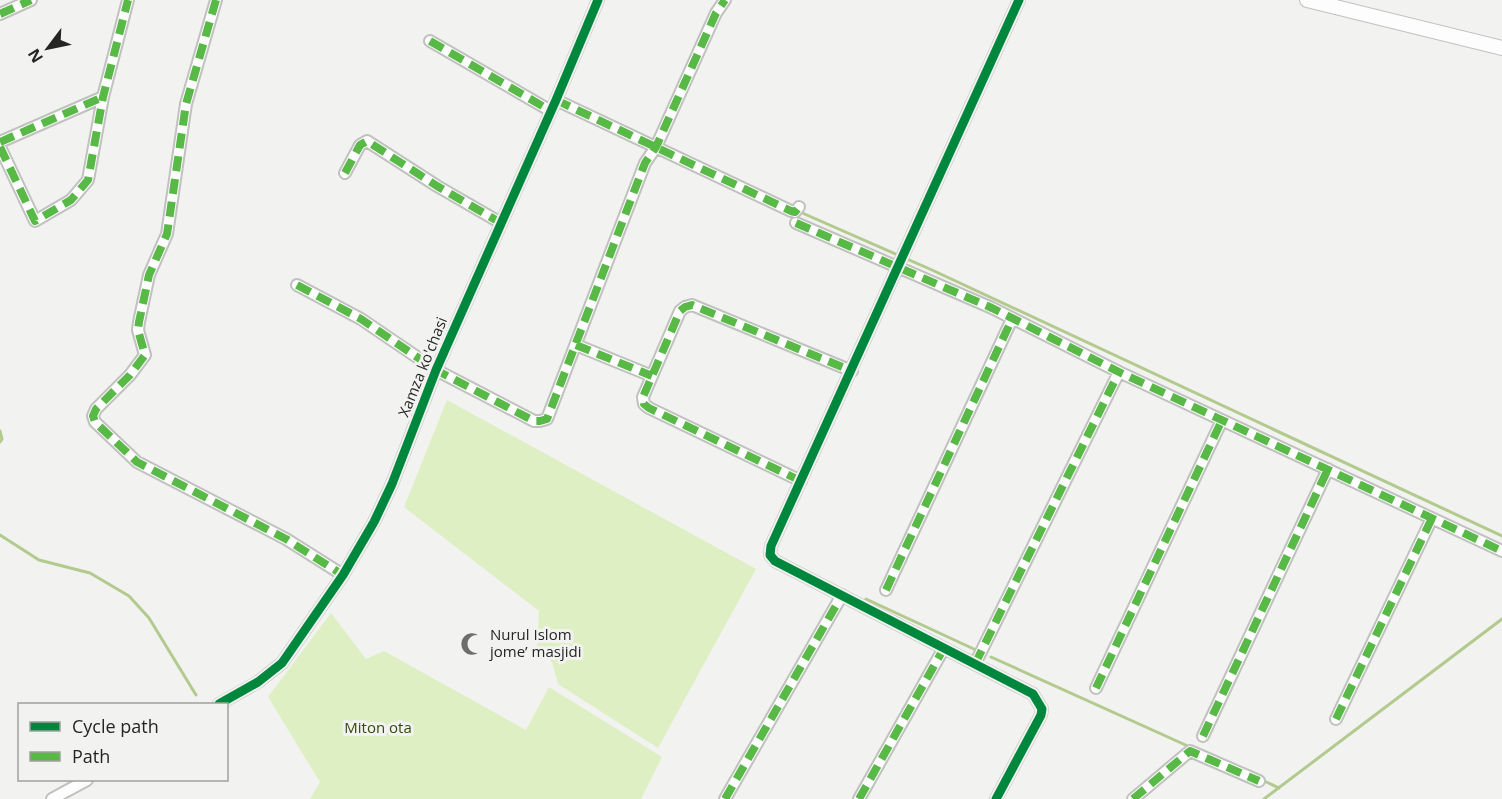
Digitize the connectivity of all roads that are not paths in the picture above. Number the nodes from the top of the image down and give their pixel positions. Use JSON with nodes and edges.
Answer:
{"nodes":[{"id":1,"x":31,"y":0,"type":"edge"},
{"id":2,"x":128,"y":0,"type":"edge"},
{"id":3,"x":216,"y":0,"type":"edge"},
{"id":4,"x":598,"y":0,"type":"edge"},
{"id":5,"x":725,"y":0,"type":"edge"},
{"id":6,"x":1019,"y":0,"type":"edge"},
{"id":7,"x":1307,"y":0,"type":"edge"},
{"id":8,"x":0,"y":14,"type":"edge"},
{"id":9,"x":430,"y":41,"type":"dead end"},
{"id":10,"x":1502,"y":48,"type":"edge"},
{"id":11,"x":104,"y":97,"type":"junction"},
{"id":12,"x":556,"y":100,"type":"junction"},
{"id":13,"x":551,"y":111,"type":"junction"},
{"id":14,"x":0,"y":142,"type":"edge"},
{"id":15,"x":0,"y":147,"type":"edge"},
{"id":16,"x":656,"y":147,"type":"junction"},
{"id":17,"x":345,"y":173,"type":"dead end"},
{"id":18,"x":799,"y":207,"type":"dead end"},
{"id":19,"x":501,"y":223,"type":"junction"},
{"id":20,"x":796,"y":223,"type":"dead end"},
{"id":21,"x":898,"y":269,"type":"junction"},
{"id":22,"x":297,"y":285,"type":"dead end"},
{"id":23,"x":1012,"y":319,"type":"junction"},
{"id":24,"x":576,"y":345,"type":"junction"},
{"id":25,"x":436,"y":370,"type":"junction"},
{"id":26,"x":852,"y":371,"type":"junction"},
{"id":27,"x":1119,"y":372,"type":"junction"},
{"id":28,"x":652,"y":376,"type":"junction"},
{"id":29,"x":1222,"y":420,"type":"junction"},
{"id":30,"x":1328,"y":469,"type":"junction"},
{"id":31,"x":801,"y":480,"type":"junction"},
{"id":32,"x":1432,"y":518,"type":"junction"},
{"id":33,"x":1502,"y":550,"type":"edge"},
{"id":34,"x":343,"y":575,"type":"junction"},
{"id":35,"x":886,"y":590,"type":"dead end"},
{"id":36,"x":842,"y":595,"type":"junction"},
{"id":37,"x":944,"y":648,"type":"junction"},
{"id":38,"x":975,"y":664,"type":"junction"},
{"id":39,"x":1095,"y":688,"type":"dead end"},
{"id":40,"x":222,"y":703,"type":"edge"},
{"id":41,"x":1336,"y":718,"type":"dead end"},
{"id":42,"x":1203,"y":736,"type":"dead end"},
{"id":43,"x":85,"y":781,"type":"edge"},
{"id":44,"x":1259,"y":781,"type":"dead end"},
{"id":45,"x":52,"y":799,"type":"edge"},
{"id":46,"x":725,"y":799,"type":"edge"},
{"id":47,"x":859,"y":799,"type":"edge"},
{"id":48,"x":996,"y":799,"type":"edge"},
{"id":49,"x":1133,"y":799,"type":"edge"}],
"edges":[{"from":1,"to":8,"type":"street"},
{"from":2,"to":11,"type":"street"},
{"from":3,"to":34,"type":"street"},
{"from":4,"to":12,"type":"street","name":"Xamza ko'chasi"},
{"from":5,"to":16,"type":"street"},
{"from":6,"to":21,"type":"street"},
{"from":7,"to":10,"type":"street"},
{"from":9,"to":13,"type":"street"},
{"from":11,"to":14,"type":"street"},
{"from":11,"to":15,"type":"street"},
{"from":12,"to":13,"type":"street","name":"Xamza ko'chasi"},
{"from":12,"to":16,"type":"street"},
{"from":13,"to":19,"type":"street","name":"Xamza ko'chasi"},
{"from":16,"to":18,"type":"street"},
{"from":16,"to":24,"type":"street"},
{"from":17,"to":19,"type":"street"},
{"from":19,"to":25,"type":"street","name":"Xamza ko'chasi"},
{"from":20,"to":21,"type":"street"},
{"from":21,"to":23,"type":"street"},
{"from":21,"to":26,"type":"street"},
{"from":22,"to":25,"type":"street"},
{"from":23,"to":27,"type":"street"},
{"from":23,"to":35,"type":"street"},
{"from":24,"to":25,"type":"street"},
{"from":24,"to":28,"type":"street"},
{"from":25,"to":34,"type":"street","name":"Xamza ko'chasi"},
{"from":26,"to":28,"type":"street"},
{"from":26,"to":31,"type":"street"},
{"from":27,"to":29,"type":"street"},
{"from":27,"to":38,"type":"street"},
{"from":28,"to":31,"type":"street"},
{"from":29,"to":30,"type":"street"},
{"from":29,"to":39,"type":"street"},
{"from":30,"to":32,"type":"street"},
{"from":30,"to":42,"type":"street"},
{"from":31,"to":36,"type":"street"},
{"from":32,"to":33,"type":"street"},
{"from":32,"to":41,"type":"street"},
{"from":34,"to":40,"type":"street","name":"Xamza ko'chasi"},
{"from":36,"to":37,"type":"street"},
{"from":36,"to":46,"type":"street"},
{"from":37,"to":38,"type":"street"},
{"from":37,"to":47,"type":"street"},
{"from":38,"to":48,"type":"street"},
{"from":43,"to":45,"type":"street"},
{"from":44,"to":49,"type":"street"}]}
